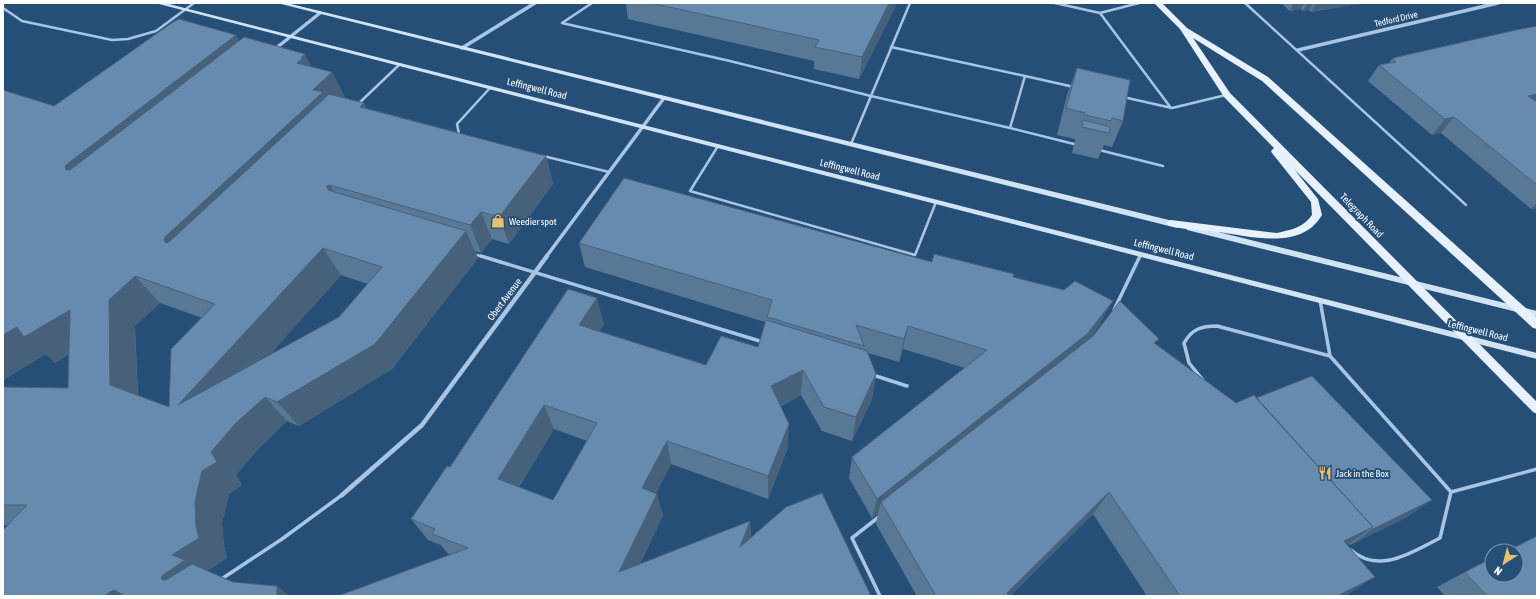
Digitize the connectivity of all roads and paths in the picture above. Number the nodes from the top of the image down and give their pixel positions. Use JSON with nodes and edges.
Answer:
{"nodes":[{"id":1,"x":158,"y":3,"type":"edge"},
{"id":2,"x":194,"y":3,"type":"edge"},
{"id":3,"x":280,"y":3,"type":"edge"},
{"id":4,"x":535,"y":3,"type":"edge"},
{"id":5,"x":592,"y":3,"type":"edge"},
{"id":6,"x":910,"y":3,"type":"edge"},
{"id":7,"x":1055,"y":3,"type":"edge"},
{"id":8,"x":1139,"y":3,"type":"edge"},
{"id":9,"x":1158,"y":3,"type":"edge"},
{"id":10,"x":1245,"y":3,"type":"edge"},
{"id":11,"x":1498,"y":3,"type":"edge"},
{"id":12,"x":3,"y":8,"type":"edge"},
{"id":13,"x":184,"y":10,"type":"junction"},
{"id":14,"x":320,"y":13,"type":"junction"},
{"id":15,"x":1100,"y":13,"type":"junction"},
{"id":16,"x":1183,"y":28,"type":"junction"},
{"id":17,"x":290,"y":37,"type":"junction"},
{"id":18,"x":891,"y":47,"type":"junction"},
{"id":19,"x":462,"y":48,"type":"junction"},
{"id":20,"x":1298,"y":50,"type":"junction"},
{"id":21,"x":271,"y":52,"type":"edge"},
{"id":22,"x":399,"y":64,"type":"junction"},
{"id":23,"x":1025,"y":76,"type":"junction"},
{"id":24,"x":490,"y":88,"type":"junction"},
{"id":25,"x":1079,"y":88,"type":"edge"},
{"id":26,"x":1227,"y":95,"type":"junction"},
{"id":27,"x":871,"y":96,"type":"junction"},
{"id":28,"x":1118,"y":96,"type":"edge"},
{"id":29,"x":664,"y":98,"type":"junction"},
{"id":30,"x":1172,"y":108,"type":"junction"},
{"id":31,"x":352,"y":109,"type":"edge"},
{"id":32,"x":1248,"y":116,"type":"junction"},
{"id":33,"x":643,"y":127,"type":"junction"},
{"id":34,"x":1010,"y":128,"type":"junction"},
{"id":35,"x":466,"y":136,"type":"edge"},
{"id":36,"x":852,"y":144,"type":"junction"},
{"id":37,"x":1079,"y":145,"type":"dead end"},
{"id":38,"x":718,"y":146,"type":"junction"},
{"id":39,"x":1094,"y":149,"type":"edge"},
{"id":40,"x":535,"y":154,"type":"edge"},
{"id":41,"x":1163,"y":166,"type":"dead end"},
{"id":42,"x":610,"y":172,"type":"junction"},
{"id":43,"x":936,"y":202,"type":"junction"},
{"id":44,"x":1466,"y":204,"type":"dead end"},
{"id":45,"x":1171,"y":223,"type":"junction"},
{"id":46,"x":466,"y":252,"type":"dead end"},
{"id":47,"x":1140,"y":254,"type":"junction"},
{"id":48,"x":535,"y":273,"type":"junction"},
{"id":49,"x":1410,"y":282,"type":"junction"},
{"id":50,"x":1320,"y":300,"type":"junction"},
{"id":51,"x":1522,"y":310,"type":"junction"},
{"id":52,"x":1113,"y":313,"type":"edge"},
{"id":53,"x":1537,"y":314,"type":"edge"},
{"id":54,"x":1537,"y":325,"type":"edge"},
{"id":55,"x":1466,"y":338,"type":"junction"},
{"id":56,"x":770,"y":344,"type":"edge"},
{"id":57,"x":1330,"y":356,"type":"junction"},
{"id":58,"x":1537,"y":356,"type":"edge"},
{"id":59,"x":869,"y":374,"type":"edge"},
{"id":60,"x":1205,"y":382,"type":"edge"},
{"id":61,"x":907,"y":386,"type":"dead end"},
{"id":62,"x":1537,"y":409,"type":"edge"},
{"id":63,"x":1537,"y":469,"type":"edge"},
{"id":64,"x":1451,"y":492,"type":"junction"},
{"id":65,"x":342,"y":495,"type":"joint"},
{"id":66,"x":883,"y":513,"type":"edge"},
{"id":67,"x":1346,"y":546,"type":"edge"},
{"id":68,"x":213,"y":584,"type":"edge"},
{"id":69,"x":880,"y":596,"type":"edge"}],
"edges":[{"from":1,"to":13,"type":"main road","name":"Leffingwell Road"},
{"from":2,"to":13,"type":"lane"},
{"from":3,"to":14,"type":"main road","name":"Leffingwell Road"},
{"from":4,"to":19,"type":"street"},
{"from":5,"to":27,"type":"lane"},
{"from":6,"to":18,"type":"lane"},
{"from":7,"to":15,"type":"lane"},
{"from":8,"to":15,"type":"lane"},
{"from":9,"to":16,"type":"main road","name":"Telegraph Road"},
{"from":10,"to":20,"type":"lane"},
{"from":11,"to":20,"type":"street","name":"Tedford Drive"},
{"from":12,"to":13,"type":"lane"},
{"from":13,"to":17,"type":"main road","name":"Leffingwell Road"},
{"from":14,"to":17,"type":"street"},
{"from":14,"to":19,"type":"main road","name":"Leffingwell Road"},
{"from":15,"to":30,"type":"lane"},
{"from":16,"to":26,"type":"main road","name":"Telegraph Road"},
{"from":16,"to":51,"type":"main road","name":"Telegraph Road"},
{"from":17,"to":21,"type":"street"},
{"from":17,"to":22,"type":"main road","name":"Leffingwell Road"},
{"from":18,"to":23,"type":"lane"},
{"from":18,"to":27,"type":"lane"},
{"from":19,"to":29,"type":"main road","name":"Leffingwell Road"},
{"from":20,"to":44,"type":"lane"},
{"from":22,"to":24,"type":"main road","name":"Leffingwell Road"},
{"from":22,"to":31,"type":"lane"},
{"from":23,"to":25,"type":"lane"},
{"from":23,"to":34,"type":"lane"},
{"from":24,"to":33,"type":"main road","name":"Leffingwell Road"},
{"from":24,"to":35,"type":"lane"},
{"from":26,"to":30,"type":"lane"},
{"from":26,"to":32,"type":"main road","name":"Telegraph Road"},
{"from":27,"to":34,"type":"lane"},
{"from":27,"to":36,"type":"lane"},
{"from":28,"to":30,"type":"lane"},
{"from":29,"to":33,"type":"street","name":"Obert Avenue"},
{"from":29,"to":36,"type":"main road","name":"Leffingwell Road"},
{"from":32,"to":45,"type":"main road"},
{"from":32,"to":49,"type":"main road","name":"Telegraph Road"},
{"from":33,"to":38,"type":"main road","name":"Leffingwell Road"},
{"from":33,"to":42,"type":"street","name":"Obert Avenue"},
{"from":34,"to":37,"type":"lane"},
{"from":36,"to":45,"type":"main road","name":"Leffingwell Road"},
{"from":38,"to":43,"type":"main road","name":"Leffingwell Road"},
{"from":38,"to":43,"type":"lane"},
{"from":39,"to":41,"type":"lane"},
{"from":40,"to":42,"type":"lane"},
{"from":42,"to":48,"type":"street","name":"Obert Avenue"},
{"from":43,"to":47,"type":"main road","name":"Leffingwell Road"},
{"from":45,"to":49,"type":"main road","name":"Leffingwell Road"},
{"from":46,"to":48,"type":"lane"},
{"from":47,"to":50,"type":"main road","name":"Leffingwell Road"},
{"from":47,"to":52,"type":"lane"},
{"from":48,"to":56,"type":"lane"},
{"from":48,"to":65,"type":"street","name":"Obert Avenue"},
{"from":49,"to":51,"type":"main road","name":"Leffingwell Road"},
{"from":49,"to":55,"type":"main road","name":"Telegraph Road"},
{"from":50,"to":55,"type":"main road","name":"Leffingwell Road"},
{"from":50,"to":57,"type":"lane"},
{"from":51,"to":53,"type":"main road","name":"Leffingwell Road"},
{"from":51,"to":54,"type":"main road","name":"Telegraph Road"},
{"from":55,"to":58,"type":"main road","name":"Leffingwell Road"},
{"from":55,"to":62,"type":"main road","name":"Telegraph Road"},
{"from":57,"to":60,"type":"lane"},
{"from":57,"to":64,"type":"lane"},
{"from":59,"to":61,"type":"lane"},
{"from":63,"to":64,"type":"lane"},
{"from":64,"to":67,"type":"lane"},
{"from":65,"to":68,"type":"lane"},
{"from":66,"to":69,"type":"lane"}]}
